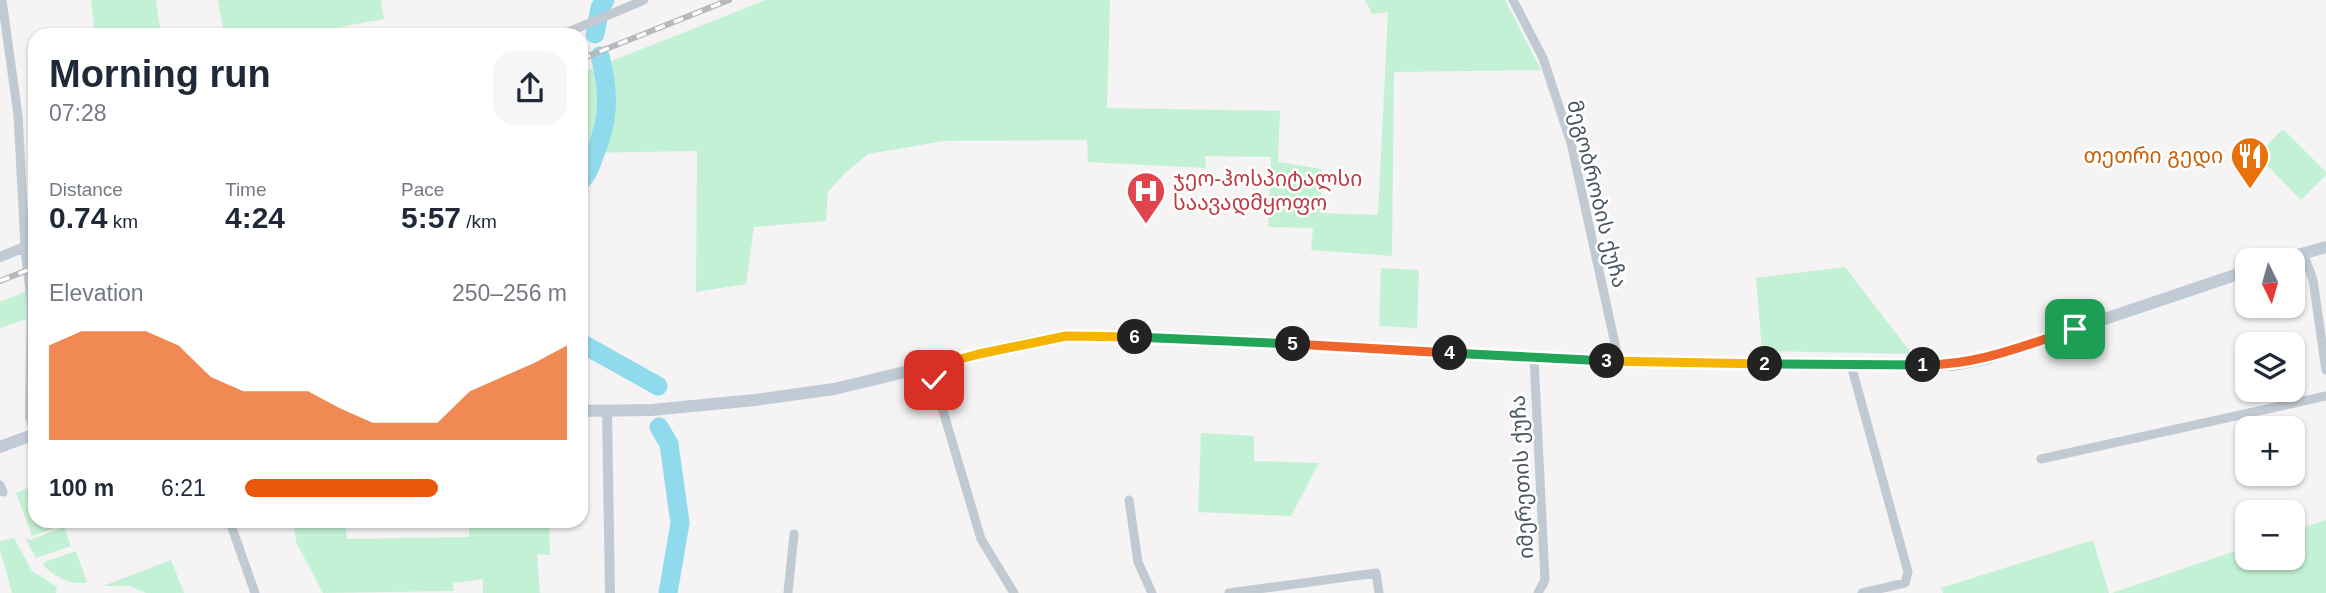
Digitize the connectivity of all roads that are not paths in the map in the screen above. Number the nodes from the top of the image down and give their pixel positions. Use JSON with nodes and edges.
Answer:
{"nodes":[{"id":1,"x":2,"y":0,"type":"edge"},
{"id":2,"x":644,"y":0,"type":"edge"},
{"id":3,"x":1514,"y":0,"type":"edge"},
{"id":4,"x":580,"y":28,"type":"edge"},
{"id":5,"x":28,"y":223,"type":"edge"},
{"id":6,"x":28,"y":246,"type":"edge"},
{"id":7,"x":2321,"y":248,"type":"edge"},
{"id":8,"x":0,"y":257,"type":"edge"},
{"id":9,"x":2305,"y":258,"type":"edge"},
{"id":10,"x":2311,"y":271,"type":"junction"},
{"id":11,"x":2235,"y":275,"type":"edge"},
{"id":12,"x":1534,"y":358,"type":"junction"},
{"id":13,"x":1619,"y":362,"type":"junction"},
{"id":14,"x":1851,"y":365,"type":"junction"},
{"id":15,"x":930,"y":367,"type":"junction"},
{"id":16,"x":2326,"y":370,"type":"edge"},
{"id":17,"x":2326,"y":396,"type":"edge"},
{"id":18,"x":588,"y":411,"type":"edge"},
{"id":19,"x":607,"y":412,"type":"junction"},
{"id":20,"x":28,"y":437,"type":"edge"},
{"id":21,"x":0,"y":447,"type":"edge"},
{"id":22,"x":2041,"y":459,"type":"dead end"},
{"id":23,"x":1129,"y":500,"type":"dead end"},
{"id":24,"x":232,"y":528,"type":"edge"},
{"id":25,"x":794,"y":534,"type":"dead end"},
{"id":26,"x":255,"y":593,"type":"edge"},
{"id":27,"x":610,"y":593,"type":"edge"},
{"id":28,"x":788,"y":593,"type":"edge"},
{"id":29,"x":1014,"y":593,"type":"edge"},
{"id":30,"x":1152,"y":593,"type":"edge"},
{"id":31,"x":1230,"y":593,"type":"edge"},
{"id":32,"x":1379,"y":593,"type":"edge"},
{"id":33,"x":1538,"y":593,"type":"edge"},
{"id":34,"x":1862,"y":593,"type":"edge"}],
"edges":[{"from":1,"to":5,"type":"street"},
{"from":2,"to":4,"type":"street"},
{"from":3,"to":13,"type":"street","name":"მეგობრობის ქუჩა"},
{"from":6,"to":8,"type":"street"},
{"from":7,"to":10,"type":"street"},
{"from":9,"to":10,"type":"street"},
{"from":10,"to":16,"type":"street"},
{"from":11,"to":14,"type":"main road"},
{"from":12,"to":13,"type":"main road"},
{"from":12,"to":15,"type":"main road"},
{"from":12,"to":33,"type":"street","name":"იმერეთის ქუჩა"},
{"from":13,"to":14,"type":"main road"},
{"from":14,"to":34,"type":"street"},
{"from":15,"to":19,"type":"main road"},
{"from":15,"to":29,"type":"street"},
{"from":17,"to":22,"type":"street"},
{"from":18,"to":19,"type":"main road"},
{"from":19,"to":27,"type":"street"},
{"from":20,"to":21,"type":"main road"},
{"from":23,"to":30,"type":"street"},
{"from":24,"to":26,"type":"street"},
{"from":25,"to":28,"type":"street"},
{"from":31,"to":32,"type":"street"}]}
